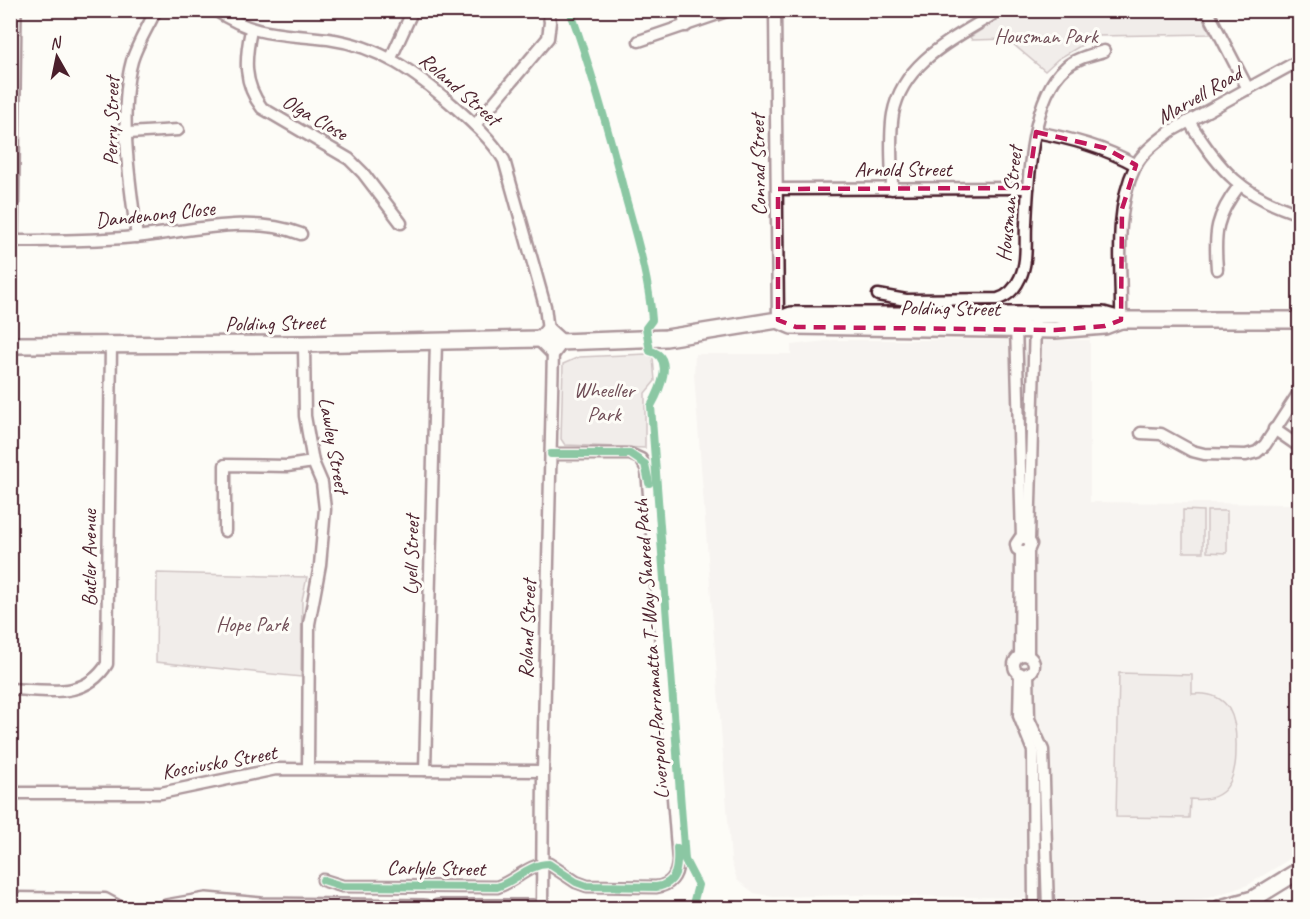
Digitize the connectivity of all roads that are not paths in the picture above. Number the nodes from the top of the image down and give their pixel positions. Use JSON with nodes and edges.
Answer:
{"nodes":[{"id":1,"x":13,"y":10,"type":"edge"},
{"id":2,"x":156,"y":10,"type":"edge"},
{"id":3,"x":215,"y":10,"type":"edge"},
{"id":4,"x":413,"y":10,"type":"edge"},
{"id":5,"x":548,"y":10,"type":"edge"},
{"id":6,"x":681,"y":10,"type":"edge"},
{"id":7,"x":730,"y":10,"type":"edge"},
{"id":8,"x":775,"y":10,"type":"edge"},
{"id":9,"x":1000,"y":10,"type":"edge"},
{"id":10,"x":1207,"y":10,"type":"edge"},
{"id":11,"x":686,"y":26,"type":"junction"},
{"id":12,"x":250,"y":30,"type":"junction"},
{"id":13,"x":639,"y":42,"type":"dead end"},
{"id":14,"x":1104,"y":51,"type":"dead end"},
{"id":15,"x":392,"y":58,"type":"junction"},
{"id":16,"x":1298,"y":65,"type":"edge"},
{"id":17,"x":1248,"y":89,"type":"junction"},
{"id":18,"x":1189,"y":121,"type":"junction"},
{"id":19,"x":475,"y":125,"type":"junction"},
{"id":20,"x":178,"y":130,"type":"dead end"},
{"id":21,"x":1036,"y":132,"type":"junction"},
{"id":22,"x":128,"y":133,"type":"junction"},
{"id":23,"x":11,"y":164,"type":"edge"},
{"id":24,"x":1136,"y":165,"type":"junction"},
{"id":25,"x":1239,"y":186,"type":"junction"},
{"id":26,"x":1028,"y":188,"type":"junction"},
{"id":27,"x":778,"y":189,"type":"junction"},
{"id":28,"x":892,"y":189,"type":"junction"},
{"id":29,"x":1299,"y":214,"type":"edge"},
{"id":30,"x":400,"y":223,"type":"dead end"},
{"id":31,"x":301,"y":234,"type":"dead end"},
{"id":32,"x":137,"y":237,"type":"junction"},
{"id":33,"x":10,"y":241,"type":"edge"},
{"id":34,"x":1217,"y":269,"type":"dead end"},
{"id":35,"x":878,"y":296,"type":"dead end"},
{"id":36,"x":778,"y":320,"type":"junction"},
{"id":37,"x":1121,"y":320,"type":"junction"},
{"id":38,"x":1299,"y":320,"type":"edge"},
{"id":39,"x":1016,"y":322,"type":"junction"},
{"id":40,"x":1035,"y":322,"type":"junction"},
{"id":41,"x":544,"y":335,"type":"junction"},
{"id":42,"x":436,"y":340,"type":"junction"},
{"id":43,"x":304,"y":344,"type":"junction"},
{"id":44,"x":10,"y":345,"type":"edge"},
{"id":45,"x":111,"y":345,"type":"junction"},
{"id":46,"x":557,"y":347,"type":"junction"},
{"id":47,"x":1299,"y":391,"type":"edge"},
{"id":48,"x":1274,"y":429,"type":"junction"},
{"id":49,"x":1142,"y":433,"type":"dead end"},
{"id":50,"x":1034,"y":439,"type":"junction"},
{"id":51,"x":1021,"y":440,"type":"junction"},
{"id":52,"x":1299,"y":447,"type":"edge"},
{"id":53,"x":551,"y":454,"type":"junction"},
{"id":54,"x":314,"y":462,"type":"junction"},
{"id":55,"x":225,"y":531,"type":"dead end"},
{"id":56,"x":1025,"y":545,"type":"junction"},
{"id":57,"x":1024,"y":656,"type":"junction"},
{"id":58,"x":1024,"y":674,"type":"junction"},
{"id":59,"x":10,"y":689,"type":"edge"},
{"id":60,"x":308,"y":768,"type":"junction"},
{"id":61,"x":425,"y":770,"type":"junction"},
{"id":62,"x":543,"y":771,"type":"junction"},
{"id":63,"x":10,"y":793,"type":"edge"},
{"id":64,"x":542,"y":864,"type":"junction"},
{"id":65,"x":1299,"y":870,"type":"edge"},
{"id":66,"x":323,"y":880,"type":"dead end"},
{"id":67,"x":10,"y":898,"type":"edge"},
{"id":68,"x":235,"y":905,"type":"junction"},
{"id":69,"x":118,"y":906,"type":"dead end"},
{"id":70,"x":431,"y":908,"type":"edge"},
{"id":71,"x":166,"y":909,"type":"edge"},
{"id":72,"x":215,"y":909,"type":"edge"},
{"id":73,"x":534,"y":909,"type":"edge"},
{"id":74,"x":542,"y":909,"type":"edge"},
{"id":75,"x":1034,"y":909,"type":"edge"},
{"id":76,"x":1048,"y":909,"type":"edge"},
{"id":77,"x":1221,"y":909,"type":"edge"}],
"edges":[{"from":1,"to":23,"type":"main road"},
{"from":2,"to":22,"type":"street","name":"Perry Street"},
{"from":3,"to":12,"type":"street","name":"Roland Street"},
{"from":4,"to":15,"type":"street"},
{"from":5,"to":19,"type":"street"},
{"from":6,"to":11,"type":"street"},
{"from":7,"to":11,"type":"street"},
{"from":8,"to":27,"type":"street","name":"Conrad Street"},
{"from":9,"to":28,"type":"street"},
{"from":10,"to":17,"type":"street"},
{"from":11,"to":13,"type":"street"},
{"from":12,"to":15,"type":"street","name":"Roland Street"},
{"from":12,"to":30,"type":"street","name":"Olga Close"},
{"from":14,"to":21,"type":"street","name":"Housman Street"},
{"from":15,"to":19,"type":"street","name":"Roland Street"},
{"from":16,"to":17,"type":"street","name":"Marvell Road"},
{"from":17,"to":18,"type":"street","name":"Marvell Road"},
{"from":18,"to":24,"type":"street","name":"Marvell Road"},
{"from":18,"to":25,"type":"street"},
{"from":19,"to":41,"type":"street","name":"Roland Street"},
{"from":20,"to":22,"type":"street"},
{"from":21,"to":24,"type":"street"},
{"from":21,"to":26,"type":"street","name":"Housman Street"},
{"from":22,"to":32,"type":"street","name":"Perry Street"},
{"from":23,"to":33,"type":"main road"},
{"from":24,"to":37,"type":"street","name":"Marvell Road"},
{"from":25,"to":29,"type":"street"},
{"from":25,"to":34,"type":"street"},
{"from":26,"to":28,"type":"street","name":"Arnold Street"},
{"from":26,"to":35,"type":"street","name":"Housman Street"},
{"from":27,"to":28,"type":"street","name":"Arnold Street"},
{"from":27,"to":36,"type":"street","name":"Conrad Street"},
{"from":31,"to":32,"type":"street","name":"Dandenong Close"},
{"from":32,"to":33,"type":"street","name":"Dandenong Close"},
{"from":36,"to":39,"type":"main road","name":"Polding Street"},
{"from":36,"to":46,"type":"main road","name":"Polding Street"},
{"from":37,"to":38,"type":"main road","name":"Polding Street"},
{"from":37,"to":40,"type":"main road","name":"Polding Street"},
{"from":39,"to":40,"type":"main road","name":"Polding Street"},
{"from":39,"to":51,"type":"street"},
{"from":40,"to":50,"type":"street"},
{"from":41,"to":42,"type":"main road","name":"Polding Street"},
{"from":41,"to":46,"type":"main road"},
{"from":42,"to":43,"type":"main road","name":"Polding Street"},
{"from":42,"to":61,"type":"street","name":"Lyell Street"},
{"from":43,"to":45,"type":"main road","name":"Polding Street"},
{"from":43,"to":54,"type":"street","name":"Lawley Street"},
{"from":44,"to":45,"type":"main road","name":"Polding Street"},
{"from":45,"to":59,"type":"street","name":"Butler Avenue"},
{"from":46,"to":53,"type":"street","name":"Roland Street"},
{"from":47,"to":48,"type":"street"},
{"from":48,"to":49,"type":"street"},
{"from":48,"to":52,"type":"street"},
{"from":50,"to":51,"type":"street"},
{"from":50,"to":56,"type":"street"},
{"from":51,"to":56,"type":"street"},
{"from":53,"to":62,"type":"street","name":"Roland Street"},
{"from":53,"to":64,"type":"street"},
{"from":54,"to":55,"type":"street"},
{"from":54,"to":60,"type":"street","name":"Lawley Street"},
{"from":56,"to":57,"type":"street"},
{"from":57,"to":58,"type":"street"},
{"from":57,"to":58,"type":"street"},
{"from":58,"to":75,"type":"street"},
{"from":58,"to":76,"type":"street"},
{"from":60,"to":61,"type":"street","name":"Kosciusko Street"},
{"from":60,"to":63,"type":"street","name":"Kosciusko Street"},
{"from":61,"to":62,"type":"street","name":"Kosciusko Street"},
{"from":62,"to":64,"type":"street","name":"Roland Street"},
{"from":64,"to":66,"type":"street","name":"Carlyle Street"},
{"from":64,"to":74,"type":"street","name":"Roland Street"},
{"from":65,"to":77,"type":"main road"},
{"from":67,"to":69,"type":"street"},
{"from":68,"to":70,"type":"main road"},
{"from":68,"to":71,"type":"main road"},
{"from":68,"to":72,"type":"main road"},
{"from":70,"to":73,"type":"main road"}]}
